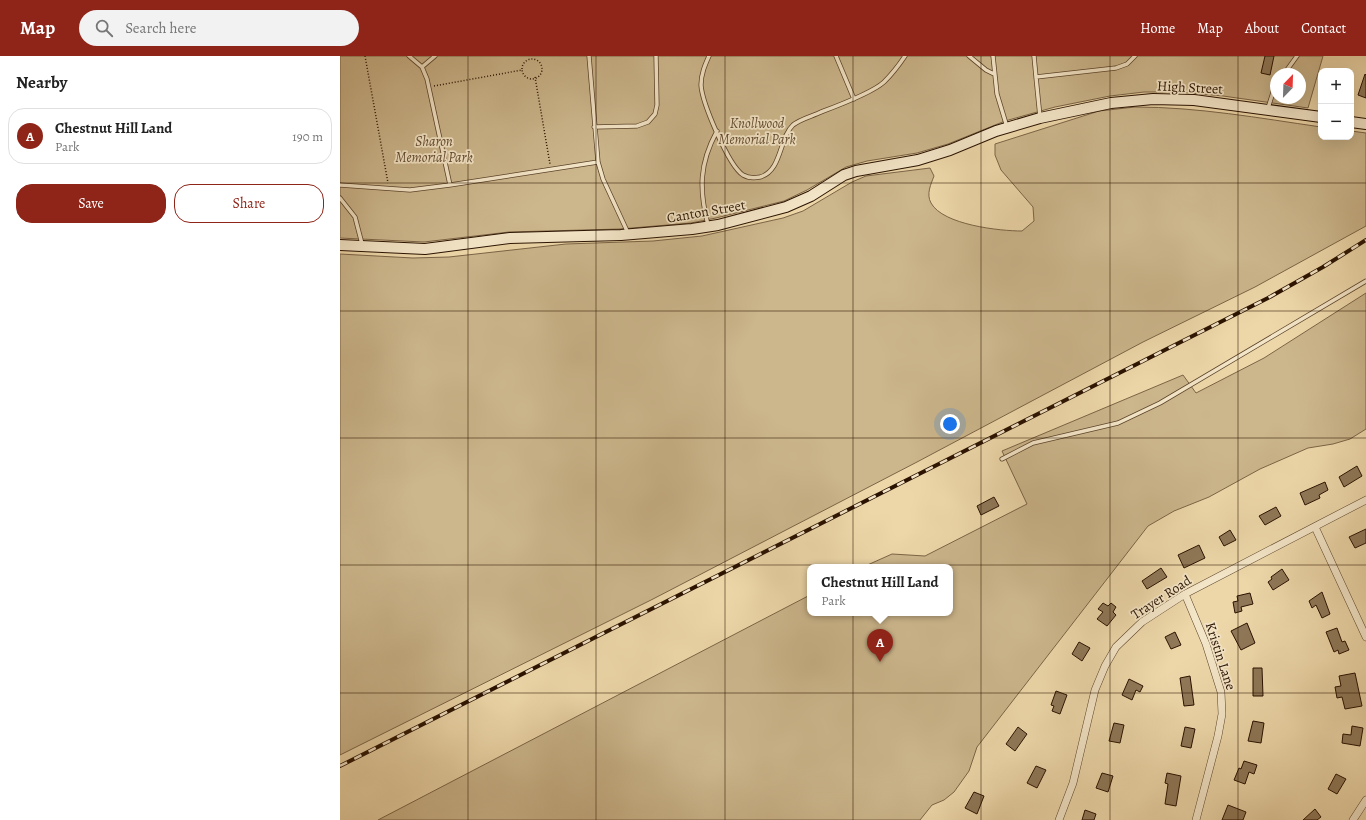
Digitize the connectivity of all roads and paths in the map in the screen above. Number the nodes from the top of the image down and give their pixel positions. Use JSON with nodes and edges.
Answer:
{"nodes":[{"id":1,"x":365,"y":56,"type":"edge"},
{"id":2,"x":409,"y":56,"type":"edge"},
{"id":3,"x":435,"y":56,"type":"edge"},
{"id":4,"x":537,"y":56,"type":"edge"},
{"id":5,"x":589,"y":56,"type":"edge"},
{"id":6,"x":656,"y":56,"type":"edge"},
{"id":7,"x":709,"y":56,"type":"edge"},
{"id":8,"x":836,"y":56,"type":"edge"},
{"id":9,"x":904,"y":56,"type":"edge"},
{"id":10,"x":969,"y":56,"type":"edge"},
{"id":11,"x":993,"y":56,"type":"edge"},
{"id":12,"x":1034,"y":56,"type":"edge"},
{"id":13,"x":1135,"y":56,"type":"edge"},
{"id":14,"x":1297,"y":56,"type":"edge"},
{"id":15,"x":535,"y":60,"type":"junction"},
{"id":16,"x":422,"y":67,"type":"junction"},
{"id":17,"x":1288,"y":68,"type":"edge"},
{"id":18,"x":522,"y":70,"type":"junction"},
{"id":19,"x":994,"y":74,"type":"junction"},
{"id":20,"x":1036,"y":77,"type":"junction"},
{"id":21,"x":536,"y":78,"type":"junction"},
{"id":22,"x":429,"y":87,"type":"junction"},
{"id":23,"x":854,"y":99,"type":"junction"},
{"id":24,"x":1270,"y":103,"type":"edge"},
{"id":25,"x":1268,"y":110,"type":"junction"},
{"id":26,"x":1058,"y":113,"type":"joint"},
{"id":27,"x":1318,"y":117,"type":"edge"},
{"id":28,"x":1040,"y":118,"type":"junction"},
{"id":29,"x":1354,"y":122,"type":"edge"},
{"id":30,"x":1366,"y":124,"type":"edge"},
{"id":31,"x":594,"y":127,"type":"junction"},
{"id":32,"x":1007,"y":128,"type":"junction"},
{"id":33,"x":717,"y":131,"type":"junction"},
{"id":34,"x":598,"y":162,"type":"junction"},
{"id":35,"x":551,"y":169,"type":"junction"},
{"id":36,"x":340,"y":185,"type":"edge"},
{"id":37,"x":450,"y":185,"type":"junction"},
{"id":38,"x":389,"y":188,"type":"junction"},
{"id":39,"x":340,"y":198,"type":"edge"},
{"id":40,"x":709,"y":226,"type":"junction"},
{"id":41,"x":629,"y":235,"type":"junction"},
{"id":42,"x":340,"y":245,"type":"edge"},
{"id":43,"x":362,"y":247,"type":"junction"},
{"id":44,"x":1366,"y":281,"type":"edge"},
{"id":45,"x":1002,"y":459,"type":"dead end"},
{"id":46,"x":1366,"y":500,"type":"edge"},
{"id":47,"x":1315,"y":527,"type":"junction"},
{"id":48,"x":1185,"y":594,"type":"junction"},
{"id":49,"x":1366,"y":637,"type":"edge"},
{"id":50,"x":1366,"y":800,"type":"edge"},
{"id":51,"x":1059,"y":820,"type":"edge"},
{"id":52,"x":1196,"y":820,"type":"edge"},
{"id":53,"x":1353,"y":820,"type":"edge"}],
"edges":[{"from":1,"to":38,"type":"path"},
{"from":2,"to":16,"type":"lane"},
{"from":3,"to":16,"type":"lane"},
{"from":4,"to":15,"type":"path"},
{"from":5,"to":31,"type":"lane"},
{"from":6,"to":31,"type":"lane"},
{"from":7,"to":33,"type":"lane"},
{"from":8,"to":23,"type":"lane"},
{"from":9,"to":23,"type":"lane"},
{"from":10,"to":19,"type":"lane"},
{"from":11,"to":19,"type":"lane"},
{"from":12,"to":20,"type":"lane"},
{"from":13,"to":20,"type":"lane"},
{"from":14,"to":17,"type":"lane"},
{"from":15,"to":18,"type":"path"},
{"from":15,"to":21,"type":"path"},
{"from":16,"to":22,"type":"lane"},
{"from":18,"to":21,"type":"path"},
{"from":18,"to":22,"type":"path"},
{"from":19,"to":32,"type":"lane"},
{"from":20,"to":28,"type":"lane"},
{"from":21,"to":35,"type":"path"},
{"from":22,"to":37,"type":"lane"},
{"from":23,"to":33,"type":"lane"},
{"from":24,"to":25,"type":"lane"},
{"from":25,"to":26,"type":"street","name":"High Street"},
{"from":25,"to":27,"type":"street","name":"High Street"},
{"from":26,"to":28,"type":"street","name":"Canton Street"},
{"from":28,"to":32,"type":"street","name":"Canton Street"},
{"from":29,"to":30,"type":"street"},
{"from":31,"to":34,"type":"lane"},
{"from":32,"to":40,"type":"street","name":"Canton Street"},
{"from":33,"to":40,"type":"lane"},
{"from":34,"to":35,"type":"lane"},
{"from":34,"to":41,"type":"lane"},
{"from":35,"to":37,"type":"lane"},
{"from":36,"to":38,"type":"lane"},
{"from":37,"to":38,"type":"lane"},
{"from":39,"to":43,"type":"lane"},
{"from":40,"to":41,"type":"street","name":"Canton Street"},
{"from":41,"to":43,"type":"street","name":"Canton Street"},
{"from":42,"to":43,"type":"street","name":"Canton Street"},
{"from":44,"to":45,"type":"lane"},
{"from":46,"to":47,"type":"street","name":"Trayer Road"},
{"from":47,"to":48,"type":"street","name":"Trayer Road"},
{"from":47,"to":49,"type":"street"},
{"from":48,"to":51,"type":"street","name":"Trayer Road"},
{"from":48,"to":52,"type":"street","name":"Kristin Lane"},
{"from":50,"to":53,"type":"street"}]}
